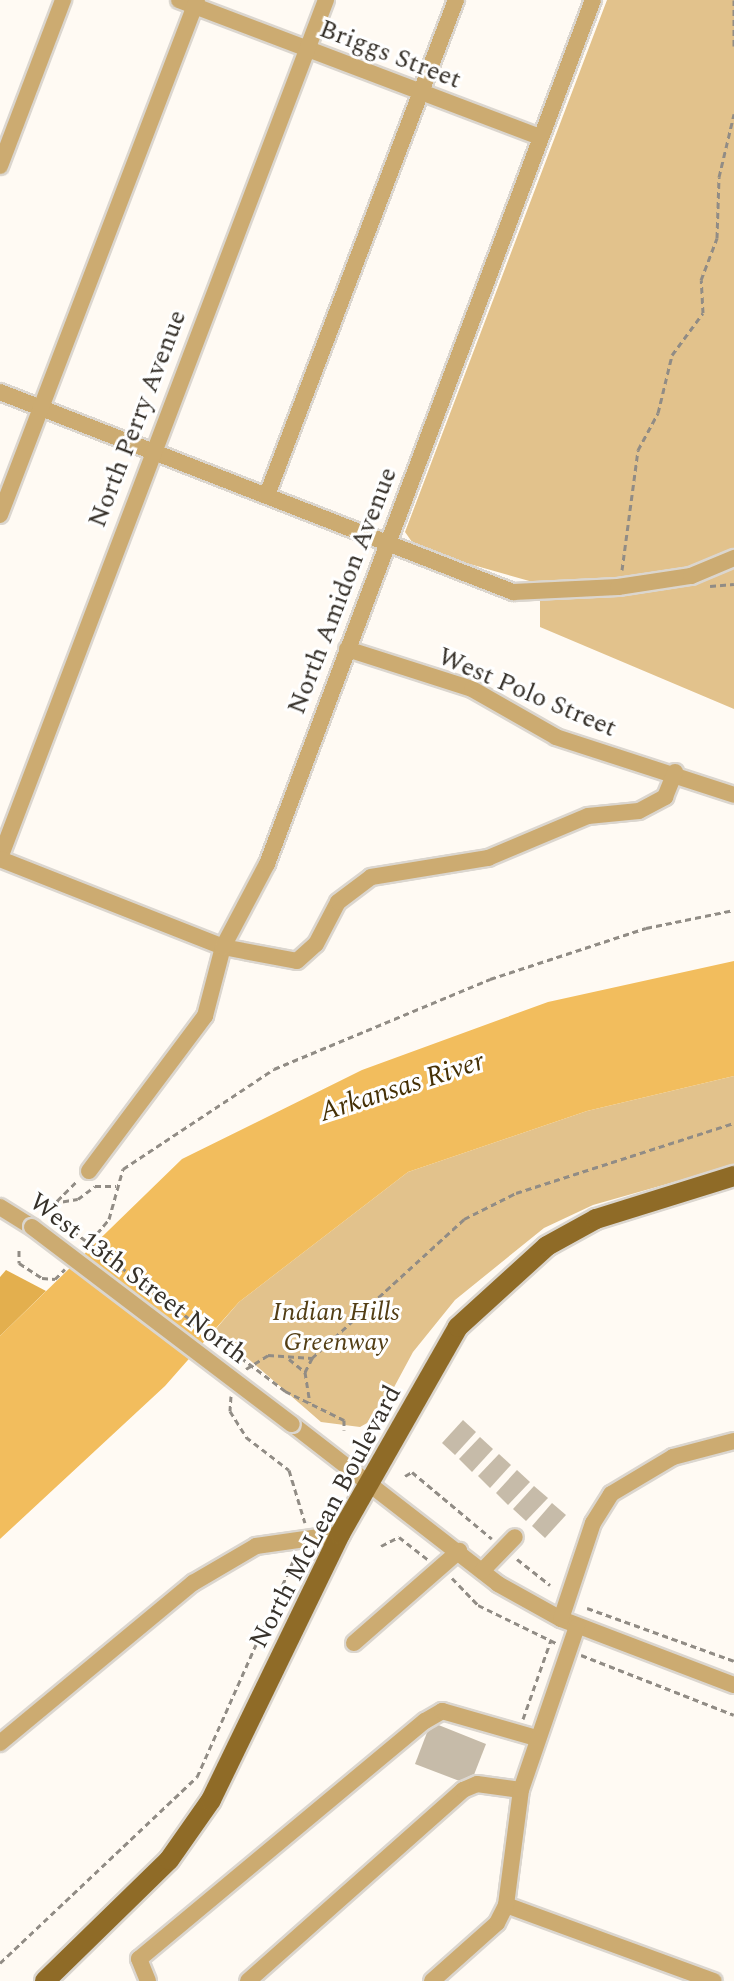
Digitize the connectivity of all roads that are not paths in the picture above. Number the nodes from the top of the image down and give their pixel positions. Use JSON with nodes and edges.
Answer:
{"nodes":[{"id":1,"x":63,"y":0,"type":"edge"},
{"id":2,"x":326,"y":0,"type":"edge"},
{"id":3,"x":456,"y":0,"type":"edge"},
{"id":4,"x":593,"y":0,"type":"edge"},
{"id":5,"x":190,"y":2,"type":"edge"},
{"id":6,"x":307,"y":49,"type":"junction"},
{"id":7,"x":419,"y":93,"type":"junction"},
{"id":8,"x":539,"y":137,"type":"junction"},
{"id":9,"x":0,"y":166,"type":"edge"},
{"id":10,"x":0,"y":392,"type":"edge"},
{"id":11,"x":41,"y":408,"type":"junction"},
{"id":12,"x":151,"y":450,"type":"junction"},
{"id":13,"x":267,"y":495,"type":"junction"},
{"id":14,"x":0,"y":515,"type":"edge"},
{"id":15,"x":386,"y":545,"type":"junction"},
{"id":16,"x":734,"y":558,"type":"edge"},
{"id":17,"x":347,"y":649,"type":"junction"},
{"id":18,"x":675,"y":772,"type":"junction"},
{"id":19,"x":734,"y":795,"type":"edge"},
{"id":20,"x":0,"y":858,"type":"edge"},
{"id":21,"x":223,"y":947,"type":"junction"},
{"id":22,"x":89,"y":1171,"type":"road end"},
{"id":23,"x":734,"y":1176,"type":"edge"},
{"id":24,"x":0,"y":1207,"type":"edge"},
{"id":25,"x":734,"y":1441,"type":"edge"},
{"id":26,"x":370,"y":1481,"type":"junction"},
{"id":27,"x":340,"y":1534,"type":"junction"},
{"id":28,"x":510,"y":1542,"type":"road end"},
{"id":29,"x":459,"y":1551,"type":"junction"},
{"id":30,"x":482,"y":1571,"type":"junction"},
{"id":31,"x":561,"y":1619,"type":"junction"},
{"id":32,"x":577,"y":1626,"type":"junction"},
{"id":33,"x":354,"y":1643,"type":"dead end"},
{"id":34,"x":734,"y":1685,"type":"edge"},
{"id":35,"x":536,"y":1738,"type":"junction"},
{"id":36,"x":0,"y":1743,"type":"edge"},
{"id":37,"x":521,"y":1790,"type":"junction"},
{"id":38,"x":506,"y":1905,"type":"junction"},
{"id":39,"x":45,"y":1981,"type":"edge"},
{"id":40,"x":148,"y":1981,"type":"edge"},
{"id":41,"x":248,"y":1981,"type":"edge"},
{"id":42,"x":432,"y":1981,"type":"edge"},
{"id":43,"x":714,"y":1981,"type":"edge"}],
"edges":[{"from":1,"to":9,"type":"street"},
{"from":2,"to":6,"type":"street","name":"North Perry Avenue"},
{"from":3,"to":7,"type":"street"},
{"from":4,"to":8,"type":"street","name":"North Amidon Avenue"},
{"from":5,"to":6,"type":"street","name":"Briggs Street"},
{"from":5,"to":11,"type":"street"},
{"from":6,"to":7,"type":"street","name":"Briggs Street"},
{"from":6,"to":12,"type":"street","name":"North Perry Avenue"},
{"from":7,"to":8,"type":"street","name":"Briggs Street"},
{"from":7,"to":13,"type":"street"},
{"from":8,"to":15,"type":"street","name":"North Amidon Avenue"},
{"from":10,"to":11,"type":"street"},
{"from":11,"to":12,"type":"street"},
{"from":11,"to":14,"type":"street"},
{"from":12,"to":13,"type":"street"},
{"from":12,"to":20,"type":"street","name":"North Perry Avenue"},
{"from":13,"to":15,"type":"street"},
{"from":15,"to":16,"type":"street"},
{"from":15,"to":17,"type":"street","name":"North Amidon Avenue"},
{"from":17,"to":18,"type":"street","name":"West Polo Street"},
{"from":17,"to":21,"type":"street","name":"North Amidon Avenue"},
{"from":18,"to":19,"type":"street","name":"West Polo Street"},
{"from":18,"to":21,"type":"street"},
{"from":20,"to":21,"type":"street"},
{"from":21,"to":22,"type":"street","name":"North Amidon Avenue"},
{"from":23,"to":26,"type":"main road","name":"North McLean Boulevard"},
{"from":24,"to":26,"type":"street","name":"West 13th Street North","bridge":true},
{"from":25,"to":31,"type":"street"},
{"from":26,"to":27,"type":"main road","name":"North McLean Boulevard"},
{"from":26,"to":29,"type":"street","name":"West 13th Street North"},
{"from":27,"to":36,"type":"street"},
{"from":27,"to":39,"type":"main road","name":"North McLean Boulevard"},
{"from":28,"to":30,"type":"street"},
{"from":29,"to":30,"type":"street","name":"West 13th Street North"},
{"from":29,"to":33,"type":"street"},
{"from":30,"to":31,"type":"street","name":"West 13th Street North"},
{"from":31,"to":32,"type":"street","name":"West 13th Street North"},
{"from":32,"to":34,"type":"street","name":"West 13th Street North"},
{"from":32,"to":35,"type":"street"},
{"from":35,"to":37,"type":"street"},
{"from":35,"to":40,"type":"street"},
{"from":37,"to":38,"type":"street"},
{"from":37,"to":41,"type":"street"},
{"from":38,"to":42,"type":"street"},
{"from":38,"to":43,"type":"street"}]}
